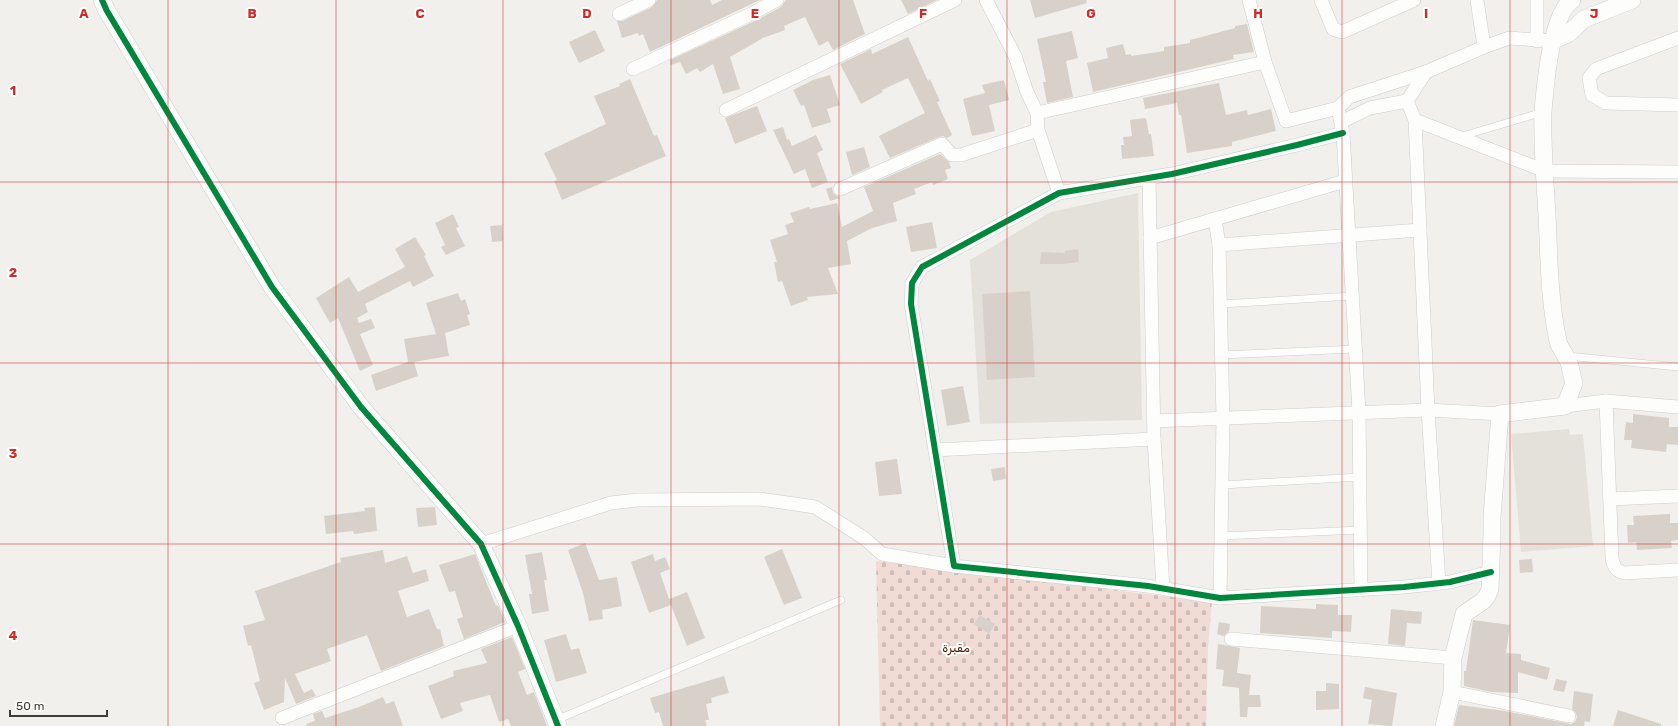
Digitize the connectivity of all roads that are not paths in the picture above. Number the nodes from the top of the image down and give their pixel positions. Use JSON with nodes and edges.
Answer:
{"nodes":[{"id":1,"x":102,"y":0,"type":"edge"},
{"id":2,"x":649,"y":0,"type":"edge"},
{"id":3,"x":777,"y":0,"type":"edge"},
{"id":4,"x":955,"y":0,"type":"edge"},
{"id":5,"x":986,"y":0,"type":"edge"},
{"id":6,"x":1249,"y":0,"type":"edge"},
{"id":7,"x":1321,"y":0,"type":"edge"},
{"id":8,"x":1414,"y":0,"type":"edge"},
{"id":9,"x":1477,"y":0,"type":"edge"},
{"id":10,"x":1538,"y":0,"type":"edge"},
{"id":11,"x":1572,"y":0,"type":"edge"},
{"id":12,"x":1632,"y":0,"type":"edge"},
{"id":13,"x":619,"y":14,"type":"dead end"},
{"id":14,"x":1678,"y":38,"type":"edge"},
{"id":15,"x":1544,"y":41,"type":"junction"},
{"id":16,"x":1484,"y":47,"type":"junction"},
{"id":17,"x":1265,"y":62,"type":"junction"},
{"id":18,"x":633,"y":69,"type":"dead end"},
{"id":19,"x":1426,"y":72,"type":"junction"},
{"id":20,"x":1407,"y":101,"type":"junction"},
{"id":21,"x":1678,"y":105,"type":"edge"},
{"id":22,"x":1338,"y":108,"type":"junction"},
{"id":23,"x":726,"y":110,"type":"dead end"},
{"id":24,"x":1543,"y":112,"type":"junction"},
{"id":25,"x":1037,"y":113,"type":"junction"},
{"id":26,"x":1415,"y":120,"type":"junction"},
{"id":27,"x":1342,"y":127,"type":"junction"},
{"id":28,"x":1038,"y":130,"type":"junction"},
{"id":29,"x":1457,"y":137,"type":"junction"},
{"id":30,"x":1544,"y":171,"type":"junction"},
{"id":31,"x":1678,"y":172,"type":"edge"},
{"id":32,"x":1149,"y":178,"type":"junction"},
{"id":33,"x":1345,"y":181,"type":"junction"},
{"id":34,"x":840,"y":189,"type":"dead end"},
{"id":35,"x":1059,"y":193,"type":"junction"},
{"id":36,"x":1215,"y":219,"type":"junction"},
{"id":37,"x":1420,"y":230,"type":"junction"},
{"id":38,"x":1348,"y":236,"type":"junction"},
{"id":39,"x":1150,"y":238,"type":"junction"},
{"id":40,"x":1220,"y":245,"type":"junction"},
{"id":41,"x":1352,"y":296,"type":"junction"},
{"id":42,"x":1221,"y":304,"type":"junction"},
{"id":43,"x":1355,"y":349,"type":"junction"},
{"id":44,"x":1222,"y":355,"type":"junction"},
{"id":45,"x":1566,"y":356,"type":"junction"},
{"id":46,"x":1678,"y":367,"type":"edge"},
{"id":47,"x":1606,"y":401,"type":"junction"},
{"id":48,"x":1565,"y":406,"type":"junction"},
{"id":49,"x":1678,"y":407,"type":"edge"},
{"id":50,"x":1428,"y":410,"type":"junction"},
{"id":51,"x":1359,"y":412,"type":"junction"},
{"id":52,"x":1500,"y":414,"type":"junction"},
{"id":53,"x":1223,"y":418,"type":"junction"},
{"id":54,"x":1154,"y":421,"type":"junction"},
{"id":55,"x":1154,"y":439,"type":"junction"},
{"id":56,"x":935,"y":450,"type":"junction"},
{"id":57,"x":1360,"y":477,"type":"junction"},
{"id":58,"x":1222,"y":485,"type":"junction"},
{"id":59,"x":1678,"y":496,"type":"edge"},
{"id":60,"x":1610,"y":499,"type":"junction"},
{"id":61,"x":1360,"y":530,"type":"junction"},
{"id":62,"x":1221,"y":536,"type":"junction"},
{"id":63,"x":481,"y":544,"type":"junction"},
{"id":64,"x":954,"y":566,"type":"junction"},
{"id":65,"x":1678,"y":570,"type":"edge"},
{"id":66,"x":1490,"y":572,"type":"junction"},
{"id":67,"x":1439,"y":583,"type":"junction"},
{"id":68,"x":1163,"y":588,"type":"junction"},
{"id":69,"x":1361,"y":590,"type":"junction"},
{"id":70,"x":1220,"y":598,"type":"junction"},
{"id":71,"x":841,"y":600,"type":"dead end"},
{"id":72,"x":518,"y":626,"type":"junction"},
{"id":73,"x":1231,"y":639,"type":"dead end"},
{"id":74,"x":1453,"y":658,"type":"junction"},
{"id":75,"x":1452,"y":692,"type":"junction"},
{"id":76,"x":1569,"y":716,"type":"dead end"},
{"id":77,"x":282,"y":718,"type":"dead end"},
{"id":78,"x":557,"y":723,"type":"edge"},
{"id":79,"x":1444,"y":726,"type":"edge"}],
"edges":[{"from":1,"to":63,"type":"street"},
{"from":2,"to":13,"type":"street"},
{"from":3,"to":18,"type":"street"},
{"from":4,"to":23,"type":"street"},
{"from":5,"to":25,"type":"street"},
{"from":6,"to":17,"type":"street"},
{"from":7,"to":8,"type":"street"},
{"from":9,"to":16,"type":"street"},
{"from":10,"to":15,"type":"street"},
{"from":11,"to":15,"type":"street"},
{"from":12,"to":15,"type":"street"},
{"from":14,"to":21,"type":"street"},
{"from":15,"to":16,"type":"street"},
{"from":15,"to":24,"type":"street"},
{"from":16,"to":19,"type":"street"},
{"from":17,"to":22,"type":"street"},
{"from":17,"to":25,"type":"street"},
{"from":19,"to":20,"type":"street"},
{"from":19,"to":22,"type":"street"},
{"from":20,"to":26,"type":"street"},
{"from":20,"to":27,"type":"street"},
{"from":22,"to":27,"type":"street"},
{"from":24,"to":29,"type":"lane"},
{"from":24,"to":30,"type":"street"},
{"from":25,"to":28,"type":"street"},
{"from":26,"to":29,"type":"street"},
{"from":26,"to":37,"type":"street"},
{"from":27,"to":32,"type":"street"},
{"from":27,"to":33,"type":"street"},
{"from":28,"to":34,"type":"street"},
{"from":28,"to":35,"type":"street"},
{"from":29,"to":30,"type":"street"},
{"from":30,"to":31,"type":"street"},
{"from":30,"to":45,"type":"street"},
{"from":32,"to":35,"type":"street"},
{"from":32,"to":39,"type":"street"},
{"from":33,"to":36,"type":"street"},
{"from":33,"to":38,"type":"street"},
{"from":35,"to":56,"type":"street"},
{"from":36,"to":39,"type":"street"},
{"from":36,"to":40,"type":"street"},
{"from":37,"to":38,"type":"street"},
{"from":37,"to":50,"type":"street"},
{"from":38,"to":40,"type":"street"},
{"from":38,"to":41,"type":"street"},
{"from":39,"to":54,"type":"street"},
{"from":40,"to":42,"type":"street"},
{"from":41,"to":42,"type":"lane"},
{"from":41,"to":43,"type":"street"},
{"from":42,"to":44,"type":"street"},
{"from":43,"to":44,"type":"lane"},
{"from":43,"to":51,"type":"street"},
{"from":44,"to":53,"type":"street"},
{"from":45,"to":46,"type":"lane"},
{"from":45,"to":48,"type":"street"},
{"from":47,"to":48,"type":"street"},
{"from":47,"to":49,"type":"street"},
{"from":47,"to":60,"type":"street"},
{"from":48,"to":52,"type":"street"},
{"from":50,"to":51,"type":"street"},
{"from":50,"to":52,"type":"street"},
{"from":50,"to":67,"type":"street"},
{"from":51,"to":53,"type":"street"},
{"from":51,"to":57,"type":"street"},
{"from":52,"to":66,"type":"street"},
{"from":53,"to":54,"type":"street"},
{"from":53,"to":58,"type":"street"},
{"from":54,"to":55,"type":"street"},
{"from":55,"to":56,"type":"street"},
{"from":55,"to":68,"type":"street"},
{"from":56,"to":64,"type":"street"},
{"from":57,"to":58,"type":"lane"},
{"from":57,"to":61,"type":"street"},
{"from":58,"to":62,"type":"street"},
{"from":59,"to":60,"type":"street"},
{"from":60,"to":65,"type":"street"},
{"from":61,"to":62,"type":"lane"},
{"from":61,"to":69,"type":"street"},
{"from":62,"to":70,"type":"street"},
{"from":63,"to":64,"type":"street"},
{"from":63,"to":72,"type":"street"},
{"from":64,"to":68,"type":"street"},
{"from":66,"to":67,"type":"street"},
{"from":66,"to":74,"type":"street"},
{"from":67,"to":69,"type":"street"},
{"from":68,"to":70,"type":"street"},
{"from":69,"to":70,"type":"street"},
{"from":71,"to":78,"type":"lane"},
{"from":72,"to":77,"type":"street"},
{"from":72,"to":78,"type":"street"},
{"from":73,"to":74,"type":"street"},
{"from":74,"to":75,"type":"street"},
{"from":75,"to":76,"type":"street"},
{"from":75,"to":79,"type":"street"}]}
